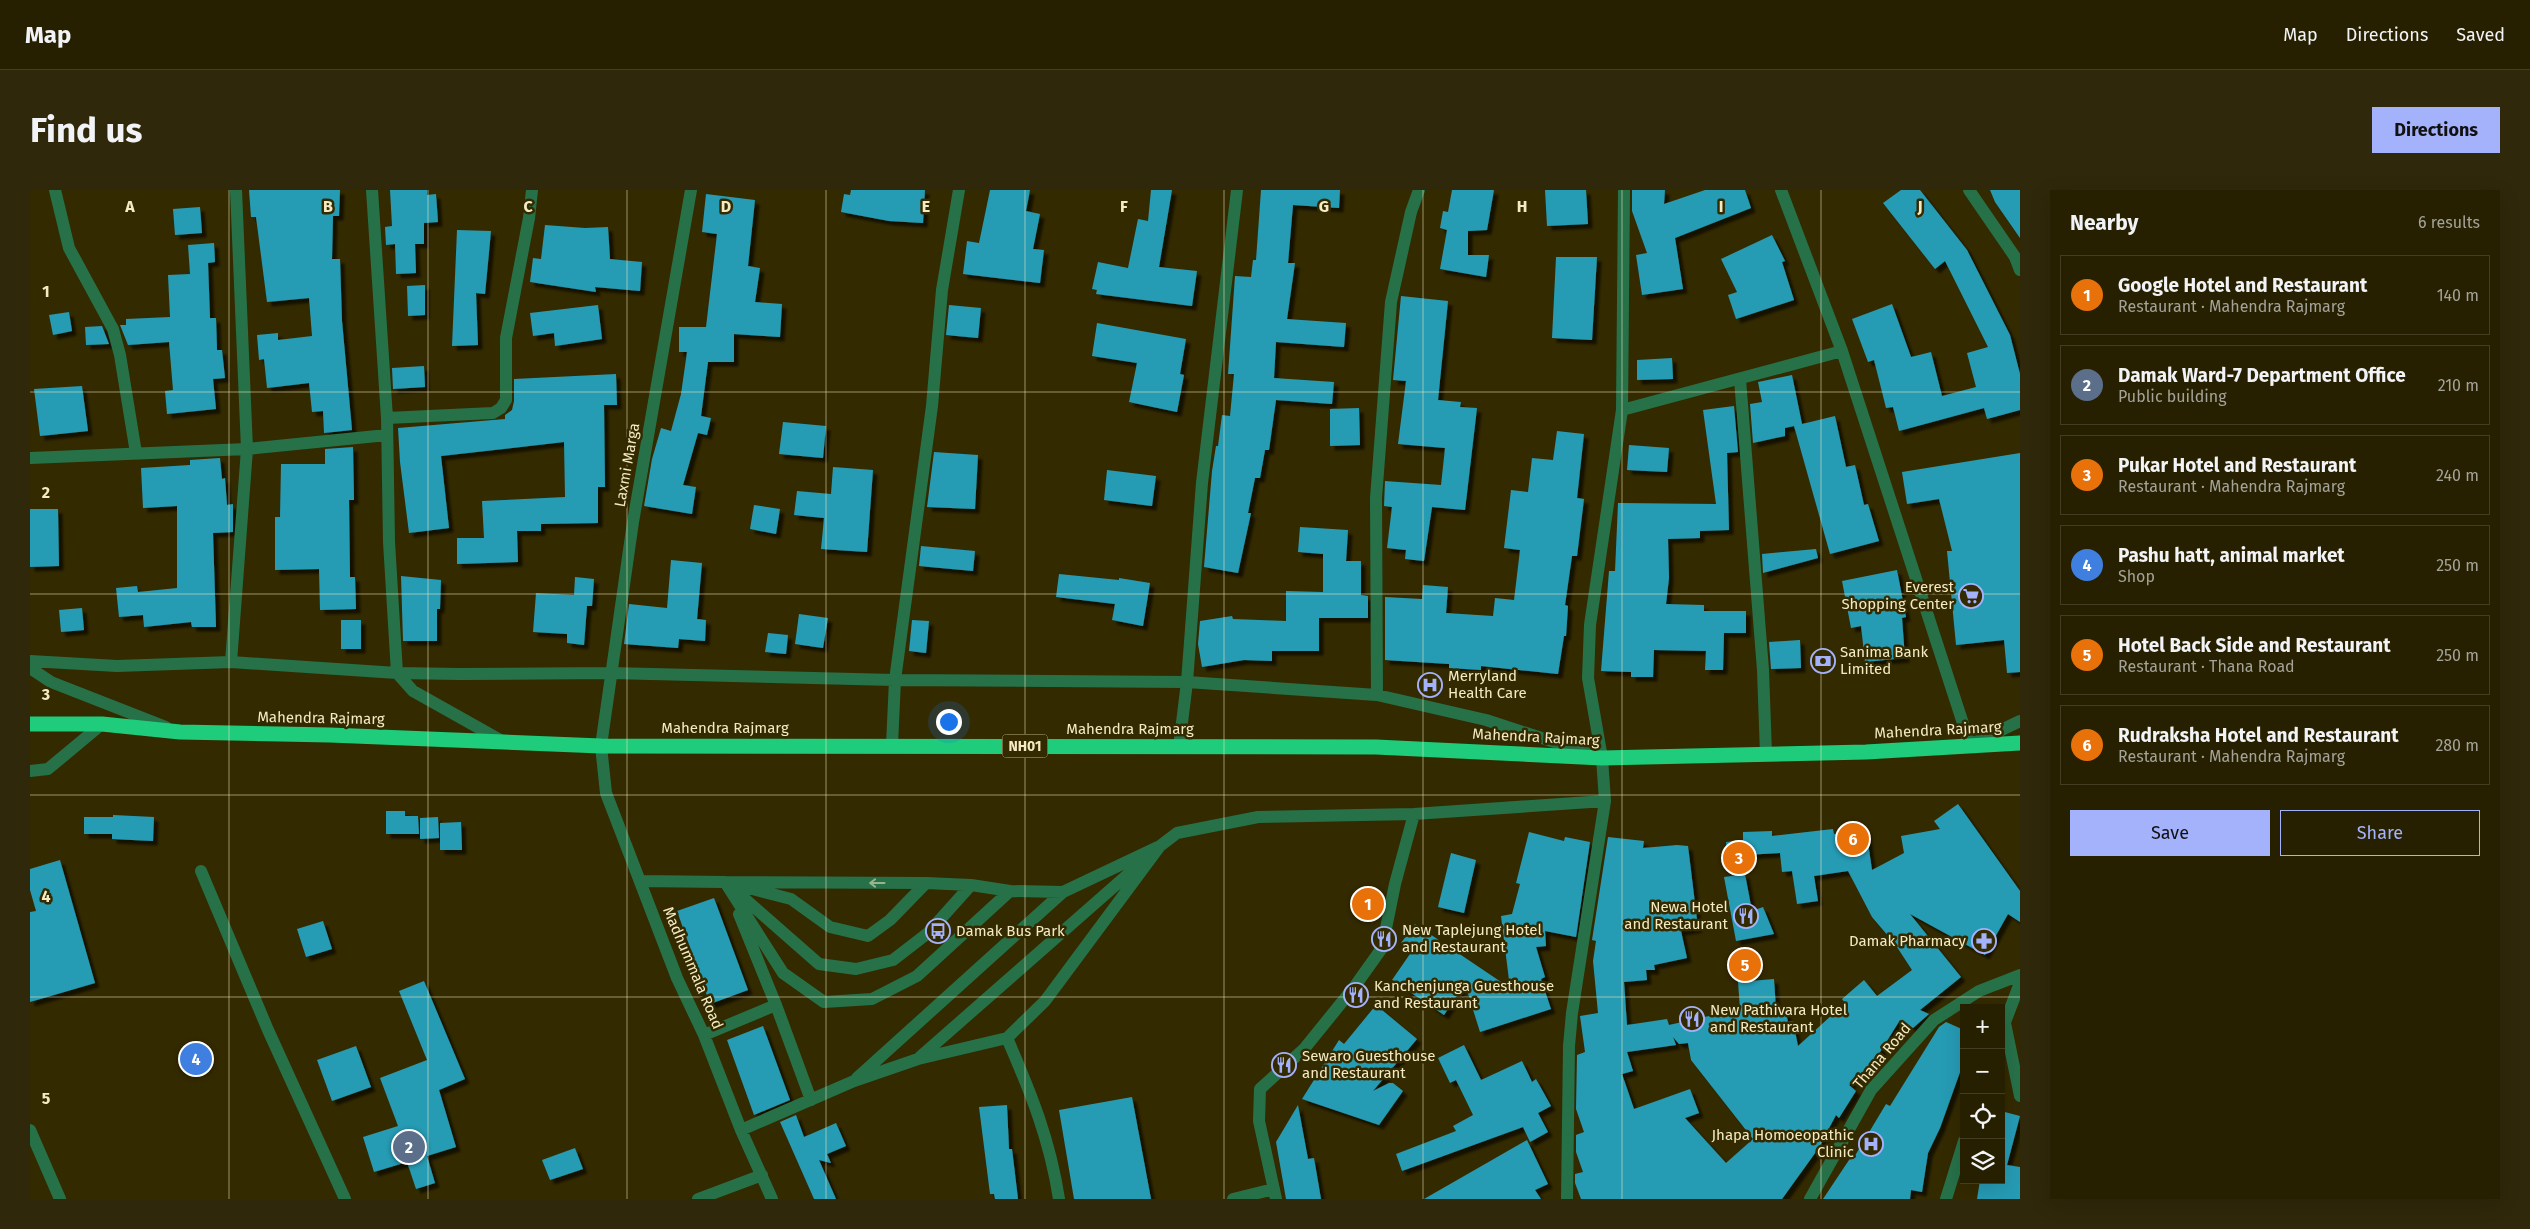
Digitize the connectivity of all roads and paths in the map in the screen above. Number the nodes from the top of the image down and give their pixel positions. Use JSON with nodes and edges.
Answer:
{"nodes":[{"id":1,"x":55,"y":190,"type":"edge"},
{"id":2,"x":236,"y":190,"type":"edge"},
{"id":3,"x":372,"y":190,"type":"edge"},
{"id":4,"x":532,"y":190,"type":"edge"},
{"id":5,"x":691,"y":190,"type":"edge"},
{"id":6,"x":960,"y":190,"type":"edge"},
{"id":7,"x":1237,"y":190,"type":"edge"},
{"id":8,"x":1419,"y":190,"type":"edge"},
{"id":9,"x":1624,"y":190,"type":"edge"},
{"id":10,"x":1781,"y":190,"type":"edge"},
{"id":11,"x":1969,"y":190,"type":"edge"},
{"id":12,"x":2020,"y":270,"type":"edge"},
{"id":13,"x":1842,"y":351,"type":"junction"},
{"id":14,"x":1740,"y":379,"type":"junction"},
{"id":15,"x":1622,"y":410,"type":"junction"},
{"id":16,"x":387,"y":418,"type":"junction"},
{"id":17,"x":387,"y":435,"type":"junction"},
{"id":18,"x":247,"y":448,"type":"junction"},
{"id":19,"x":136,"y":453,"type":"junction"},
{"id":20,"x":30,"y":458,"type":"edge"},
{"id":21,"x":30,"y":661,"type":"edge"},
{"id":22,"x":231,"y":662,"type":"junction"},
{"id":23,"x":30,"y":668,"type":"edge"},
{"id":24,"x":397,"y":673,"type":"junction"},
{"id":25,"x":611,"y":673,"type":"junction"},
{"id":26,"x":895,"y":680,"type":"junction"},
{"id":27,"x":1187,"y":682,"type":"junction"},
{"id":28,"x":1377,"y":695,"type":"junction"},
{"id":29,"x":2020,"y":720,"type":"edge"},
{"id":30,"x":30,"y":724,"type":"edge"},
{"id":31,"x":102,"y":724,"type":"junction"},
{"id":32,"x":180,"y":732,"type":"junction"},
{"id":33,"x":502,"y":741,"type":"junction"},
{"id":34,"x":2020,"y":743,"type":"edge"},
{"id":35,"x":892,"y":745,"type":"junction"},
{"id":36,"x":1970,"y":745,"type":"junction"},
{"id":37,"x":601,"y":746,"type":"junction"},
{"id":38,"x":1180,"y":747,"type":"junction"},
{"id":39,"x":1766,"y":754,"type":"junction"},
{"id":40,"x":1602,"y":758,"type":"junction"},
{"id":41,"x":30,"y":771,"type":"edge"},
{"id":42,"x":1605,"y":800,"type":"junction"},
{"id":43,"x":1414,"y":814,"type":"junction"},
{"id":44,"x":1160,"y":846,"type":"junction"},
{"id":45,"x":200,"y":871,"type":"dead end"},
{"id":46,"x":640,"y":881,"type":"junction"},
{"id":47,"x":725,"y":882,"type":"junction"},
{"id":48,"x":926,"y":883,"type":"junction"},
{"id":49,"x":971,"y":886,"type":"junction"},
{"id":50,"x":1010,"y":891,"type":"junction"},
{"id":51,"x":1063,"y":892,"type":"junction"},
{"id":52,"x":2020,"y":975,"type":"edge"},
{"id":53,"x":2020,"y":983,"type":"edge"},
{"id":54,"x":776,"y":1005,"type":"junction"},
{"id":55,"x":2005,"y":1023,"type":"edge"},
{"id":56,"x":704,"y":1035,"type":"junction"},
{"id":57,"x":2005,"y":1036,"type":"edge"},
{"id":58,"x":1007,"y":1038,"type":"junction"},
{"id":59,"x":918,"y":1059,"type":"junction"},
{"id":60,"x":854,"y":1081,"type":"junction"},
{"id":61,"x":2020,"y":1096,"type":"edge"},
{"id":62,"x":811,"y":1100,"type":"junction"},
{"id":63,"x":30,"y":1130,"type":"edge"},
{"id":64,"x":741,"y":1130,"type":"junction"},
{"id":65,"x":1960,"y":1154,"type":"edge"},
{"id":66,"x":762,"y":1175,"type":"junction"},
{"id":67,"x":1275,"y":1194,"type":"edge"},
{"id":68,"x":60,"y":1199,"type":"edge"},
{"id":69,"x":345,"y":1199,"type":"edge"},
{"id":70,"x":698,"y":1199,"type":"edge"},
{"id":71,"x":772,"y":1199,"type":"edge"},
{"id":72,"x":1059,"y":1199,"type":"edge"},
{"id":73,"x":1233,"y":1199,"type":"edge"},
{"id":74,"x":1567,"y":1199,"type":"edge"},
{"id":75,"x":1810,"y":1199,"type":"edge"},
{"id":76,"x":1946,"y":1199,"type":"edge"}],
"edges":[{"from":1,"to":19,"type":"street"},
{"from":2,"to":18,"type":"street"},
{"from":3,"to":16,"type":"street"},
{"from":4,"to":16,"type":"street"},
{"from":5,"to":25,"type":"street","name":"Laxmi Marga"},
{"from":6,"to":26,"type":"street"},
{"from":7,"to":27,"type":"street"},
{"from":8,"to":28,"type":"street"},
{"from":9,"to":15,"type":"street"},
{"from":10,"to":13,"type":"street"},
{"from":11,"to":12,"type":"street"},
{"from":13,"to":14,"type":"street"},
{"from":13,"to":36,"type":"street"},
{"from":14,"to":15,"type":"street"},
{"from":14,"to":39,"type":"street"},
{"from":15,"to":40,"type":"street"},
{"from":16,"to":17,"type":"street"},
{"from":17,"to":18,"type":"street"},
{"from":17,"to":24,"type":"street"},
{"from":18,"to":19,"type":"street"},
{"from":18,"to":22,"type":"street"},
{"from":19,"to":20,"type":"street"},
{"from":21,"to":22,"type":"street"},
{"from":22,"to":24,"type":"street"},
{"from":23,"to":32,"type":"street"},
{"from":24,"to":25,"type":"street"},
{"from":24,"to":33,"type":"street"},
{"from":25,"to":26,"type":"street"},
{"from":25,"to":37,"type":"street","name":"Laxmi Marga"},
{"from":26,"to":27,"type":"street"},
{"from":26,"to":35,"type":"street"},
{"from":27,"to":28,"type":"street"},
{"from":27,"to":38,"type":"street"},
{"from":28,"to":40,"type":"street"},
{"from":29,"to":36,"type":"street"},
{"from":30,"to":31,"type":"highway","name":"Mahendra Rajmarg","number":"NH01"},
{"from":31,"to":32,"type":"highway","name":"Mahendra Rajmarg","number":"NH01"},
{"from":31,"to":41,"type":"street"},
{"from":32,"to":33,"type":"highway","name":"Mahendra Rajmarg","number":"NH01"},
{"from":33,"to":37,"type":"highway","name":"Mahendra Rajmarg","number":"NH01"},
{"from":34,"to":36,"type":"highway","name":"Mahendra Rajmarg","number":"NH01"},
{"from":35,"to":37,"type":"highway","name":"Mahendra Rajmarg","number":"NH01"},
{"from":35,"to":38,"type":"highway","name":"Mahendra Rajmarg","number":"NH01"},
{"from":36,"to":39,"type":"highway","name":"Mahendra Rajmarg","number":"NH01"},
{"from":37,"to":46,"type":"street","name":"Madhummala Road"},
{"from":38,"to":40,"type":"highway","name":"Mahendra Rajmarg","number":"NH01"},
{"from":39,"to":40,"type":"highway","name":"Mahendra Rajmarg","number":"NH01"},
{"from":40,"to":42,"type":"street"},
{"from":42,"to":43,"type":"street"},
{"from":42,"to":74,"type":"street"},
{"from":43,"to":44,"type":"street"},
{"from":43,"to":67,"type":"street"},
{"from":44,"to":51,"type":"street"},
{"from":44,"to":58,"type":"street"},
{"from":44,"to":59,"type":"street"},
{"from":45,"to":69,"type":"street"},
{"from":46,"to":47,"type":"street"},
{"from":46,"to":56,"type":"street","name":"Madhummala Road"},
{"from":48,"to":47,"type":"street","one_way":true},
{"from":47,"to":48,"type":"street"},
{"from":47,"to":49,"type":"street"},
{"from":47,"to":50,"type":"street"},
{"from":47,"to":54,"type":"street"},
{"from":48,"to":49,"type":"street"},
{"from":49,"to":50,"type":"street"},
{"from":50,"to":51,"type":"street"},
{"from":51,"to":60,"type":"street"},
{"from":52,"to":75,"type":"street","name":"Thana Road"},
{"from":53,"to":55,"type":"street"},
{"from":54,"to":56,"type":"street"},
{"from":54,"to":62,"type":"street"},
{"from":56,"to":64,"type":"street","name":"Madhummala Road"},
{"from":57,"to":61,"type":"street"},
{"from":58,"to":59,"type":"street"},
{"from":58,"to":72,"type":"street"},
{"from":59,"to":60,"type":"street"},
{"from":60,"to":62,"type":"street"},
{"from":62,"to":64,"type":"street"},
{"from":63,"to":68,"type":"street"},
{"from":64,"to":66,"type":"street","name":"Madhummala Road"},
{"from":65,"to":76,"type":"street"},
{"from":66,"to":70,"type":"street"},
{"from":66,"to":71,"type":"street","name":"Madhummala Road"},
{"from":67,"to":73,"type":"street"}]}
